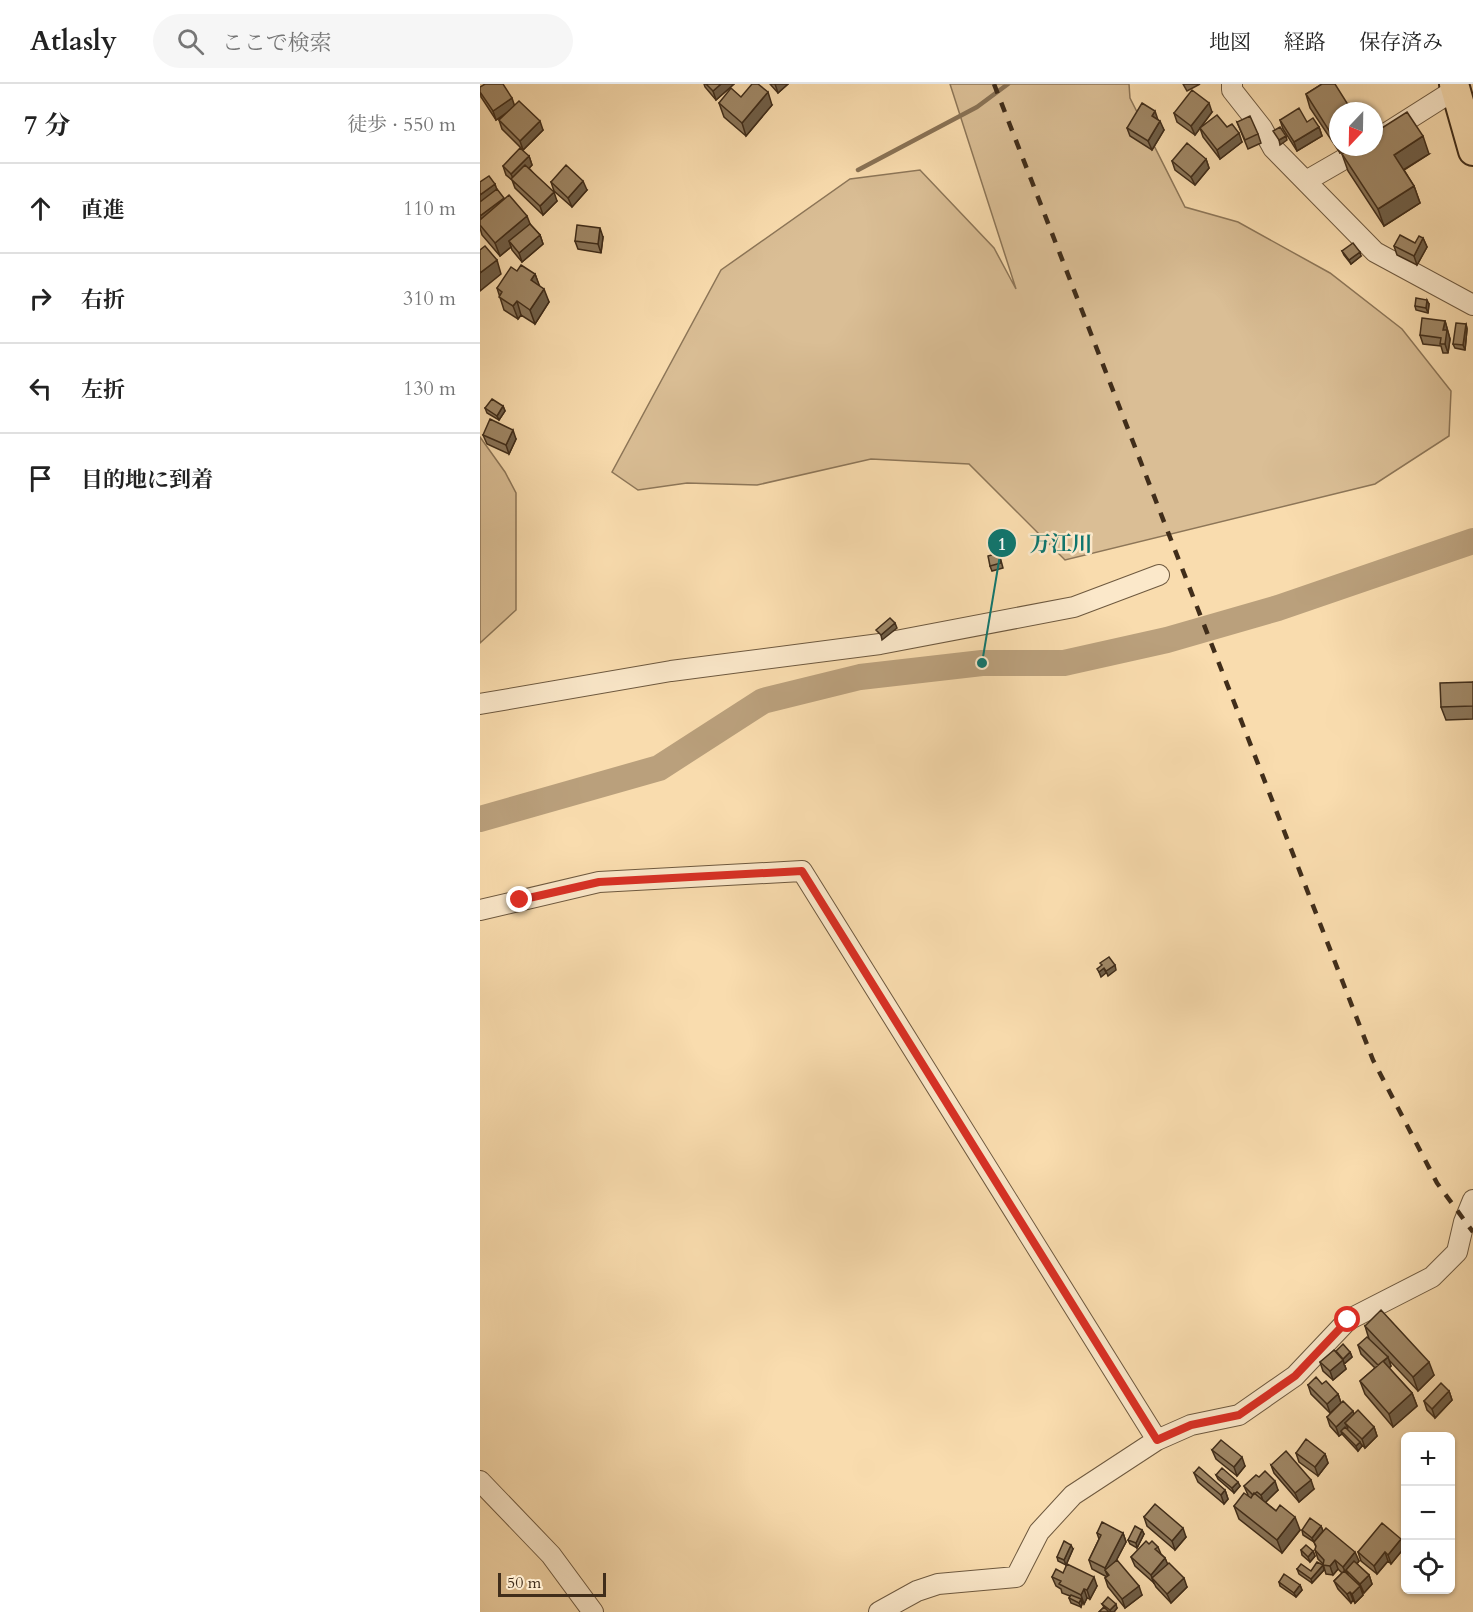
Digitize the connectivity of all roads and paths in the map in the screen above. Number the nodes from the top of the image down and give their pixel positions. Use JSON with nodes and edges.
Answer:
{"nodes":[{"id":1,"x":1232,"y":84,"type":"edge"},
{"id":2,"x":1455,"y":87,"type":"edge"},
{"id":3,"x":1383,"y":135,"type":"edge"},
{"id":4,"x":1473,"y":151,"type":"edge"},
{"id":5,"x":1349,"y":156,"type":"edge"},
{"id":6,"x":1306,"y":181,"type":"junction"},
{"id":7,"x":1473,"y":305,"type":"edge"},
{"id":8,"x":1160,"y":574,"type":"dead end"},
{"id":9,"x":480,"y":704,"type":"edge"},
{"id":10,"x":480,"y":910,"type":"edge"},
{"id":11,"x":1473,"y":1200,"type":"edge"},
{"id":12,"x":1459,"y":1242,"type":"junction"},
{"id":13,"x":1473,"y":1260,"type":"edge"},
{"id":14,"x":1157,"y":1440,"type":"junction"},
{"id":15,"x":480,"y":1481,"type":"edge"},
{"id":16,"x":592,"y":1612,"type":"edge"},
{"id":17,"x":879,"y":1612,"type":"edge"}],
"edges":[{"from":1,"to":6,"type":"street"},
{"from":2,"to":3,"type":"street"},
{"from":2,"to":4,"type":"highway"},
{"from":5,"to":6,"type":"street"},
{"from":6,"to":7,"type":"street"},
{"from":8,"to":9,"type":"street"},
{"from":10,"to":14,"type":"street"},
{"from":11,"to":12,"type":"street"},
{"from":12,"to":13,"type":"street"},
{"from":12,"to":14,"type":"street"},
{"from":14,"to":17,"type":"street"},
{"from":15,"to":16,"type":"street"}]}
